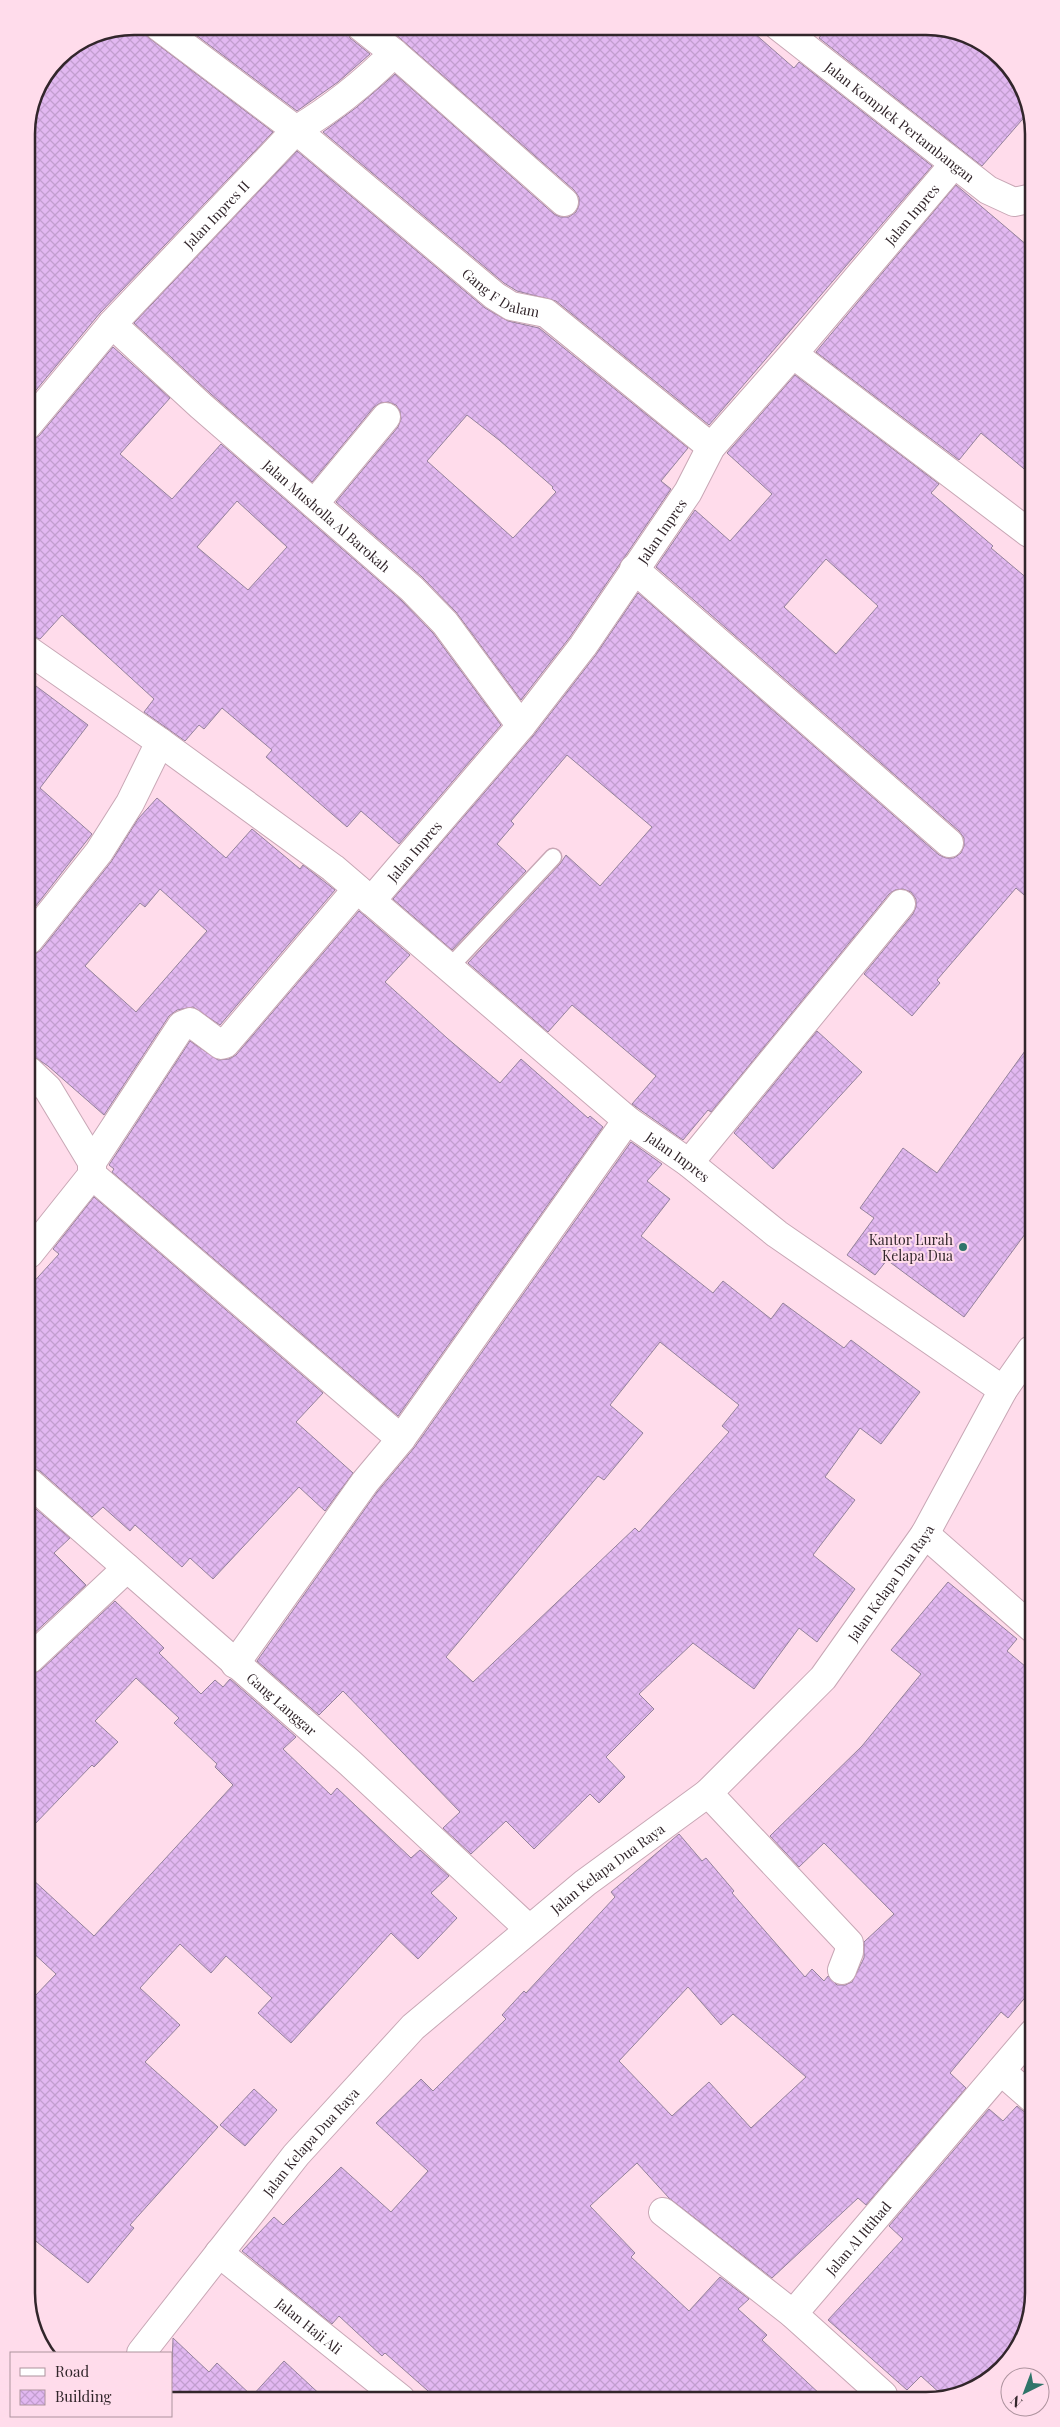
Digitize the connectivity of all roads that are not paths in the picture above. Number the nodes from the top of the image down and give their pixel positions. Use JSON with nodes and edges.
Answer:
{"nodes":[{"id":1,"x":170,"y":35,"type":"edge"},
{"id":2,"x":371,"y":35,"type":"edge"},
{"id":3,"x":789,"y":35,"type":"edge"},
{"id":4,"x":394,"y":53,"type":"junction"},
{"id":5,"x":296,"y":130,"type":"junction"},
{"id":6,"x":954,"y":164,"type":"junction"},
{"id":7,"x":1025,"y":200,"type":"edge"},
{"id":8,"x":564,"y":202,"type":"dead end"},
{"id":9,"x":112,"y":324,"type":"junction"},
{"id":10,"x":794,"y":354,"type":"junction"},
{"id":11,"x":35,"y":416,"type":"edge"},
{"id":12,"x":386,"y":417,"type":"dead end"},
{"id":13,"x":710,"y":447,"type":"junction"},
{"id":14,"x":314,"y":504,"type":"junction"},
{"id":15,"x":1025,"y":530,"type":"edge"},
{"id":16,"x":634,"y":569,"type":"junction"},
{"id":17,"x":35,"y":655,"type":"edge"},
{"id":18,"x":521,"y":726,"type":"junction"},
{"id":19,"x":160,"y":742,"type":"junction"},
{"id":20,"x":949,"y":843,"type":"dead end"},
{"id":21,"x":553,"y":857,"type":"dead end"},
{"id":22,"x":364,"y":895,"type":"junction"},
{"id":23,"x":901,"y":904,"type":"dead end"},
{"id":24,"x":35,"y":931,"type":"edge"},
{"id":25,"x":449,"y":968,"type":"junction"},
{"id":26,"x":35,"y":1077,"type":"edge"},
{"id":27,"x":627,"y":1120,"type":"junction"},
{"id":28,"x":689,"y":1164,"type":"junction"},
{"id":29,"x":92,"y":1168,"type":"junction"},
{"id":30,"x":35,"y":1246,"type":"edge"},
{"id":31,"x":1025,"y":1359,"type":"edge"},
{"id":32,"x":1003,"y":1390,"type":"junction"},
{"id":33,"x":402,"y":1439,"type":"junction"},
{"id":34,"x":35,"y":1487,"type":"edge"},
{"id":35,"x":926,"y":1534,"type":"junction"},
{"id":36,"x":127,"y":1568,"type":"junction"},
{"id":37,"x":1025,"y":1622,"type":"edge"},
{"id":38,"x":35,"y":1654,"type":"edge"},
{"id":39,"x":235,"y":1664,"type":"junction"},
{"id":40,"x":708,"y":1793,"type":"junction"},
{"id":41,"x":530,"y":1929,"type":"junction"},
{"id":42,"x":842,"y":1970,"type":"dead end"},
{"id":43,"x":1025,"y":2042,"type":"edge"},
{"id":44,"x":1001,"y":2070,"type":"junction"},
{"id":45,"x":1025,"y":2092,"type":"edge"},
{"id":46,"x":663,"y":2212,"type":"dead end"},
{"id":47,"x":219,"y":2253,"type":"junction"},
{"id":48,"x":793,"y":2314,"type":"junction"},
{"id":49,"x":142,"y":2352,"type":"edge"},
{"id":50,"x":392,"y":2392,"type":"edge"},
{"id":51,"x":879,"y":2392,"type":"edge"}],
"edges":[{"from":1,"to":5,"type":"street","name":"Gang F Dalam"},
{"from":2,"to":4,"type":"street"},
{"from":3,"to":6,"type":"street","name":"Jalan Komplek Pertambangan"},
{"from":4,"to":5,"type":"street","name":"Jalan Inpres II"},
{"from":4,"to":8,"type":"street"},
{"from":5,"to":9,"type":"street","name":"Jalan Inpres II"},
{"from":5,"to":13,"type":"street","name":"Gang F Dalam"},
{"from":6,"to":7,"type":"street","name":"Jalan Komplek Pertambangan"},
{"from":6,"to":10,"type":"street","name":"Jalan Inpres"},
{"from":9,"to":11,"type":"street","name":"Jalan Inpres II"},
{"from":9,"to":14,"type":"street","name":"Jalan Musholla Al Barokah"},
{"from":10,"to":13,"type":"street","name":"Jalan Inpres"},
{"from":10,"to":15,"type":"street"},
{"from":12,"to":14,"type":"street"},
{"from":13,"to":16,"type":"street","name":"Jalan Inpres"},
{"from":14,"to":18,"type":"street","name":"Jalan Musholla Al Barokah"},
{"from":16,"to":18,"type":"street","name":"Jalan Inpres"},
{"from":16,"to":20,"type":"street"},
{"from":17,"to":19,"type":"street","name":"Jalan Inpres"},
{"from":18,"to":22,"type":"street","name":"Jalan Inpres"},
{"from":19,"to":22,"type":"street","name":"Jalan Inpres"},
{"from":19,"to":24,"type":"street"},
{"from":21,"to":25,"type":"lane"},
{"from":22,"to":25,"type":"street","name":"Jalan Inpres"},
{"from":22,"to":29,"type":"street"},
{"from":23,"to":28,"type":"street"},
{"from":25,"to":27,"type":"street","name":"Jalan Inpres"},
{"from":26,"to":29,"type":"street"},
{"from":27,"to":28,"type":"street","name":"Jalan Inpres"},
{"from":27,"to":33,"type":"street"},
{"from":28,"to":32,"type":"street","name":"Jalan Inpres"},
{"from":29,"to":30,"type":"street"},
{"from":29,"to":33,"type":"street"},
{"from":31,"to":32,"type":"street","name":"Jalan Kelapa Dua Raya"},
{"from":32,"to":35,"type":"street","name":"Jalan Kelapa Dua Raya"},
{"from":33,"to":39,"type":"street"},
{"from":34,"to":36,"type":"street","name":"Gang Langgar"},
{"from":35,"to":37,"type":"street"},
{"from":35,"to":40,"type":"street","name":"Jalan Kelapa Dua Raya"},
{"from":36,"to":38,"type":"street"},
{"from":36,"to":39,"type":"street","name":"Gang Langgar"},
{"from":39,"to":41,"type":"street","name":"Gang Langgar"},
{"from":40,"to":41,"type":"street","name":"Jalan Kelapa Dua Raya"},
{"from":40,"to":42,"type":"street"},
{"from":41,"to":47,"type":"street","name":"Jalan Kelapa Dua Raya"},
{"from":43,"to":44,"type":"street","name":"Jalan Al Ittihad"},
{"from":44,"to":45,"type":"street"},
{"from":44,"to":48,"type":"street","name":"Jalan Al Ittihad"},
{"from":46,"to":48,"type":"street"},
{"from":47,"to":49,"type":"street","name":"Jalan Kelapa Dua Raya"},
{"from":47,"to":50,"type":"street","name":"Jalan Haji Ali"},
{"from":48,"to":51,"type":"street"}]}
